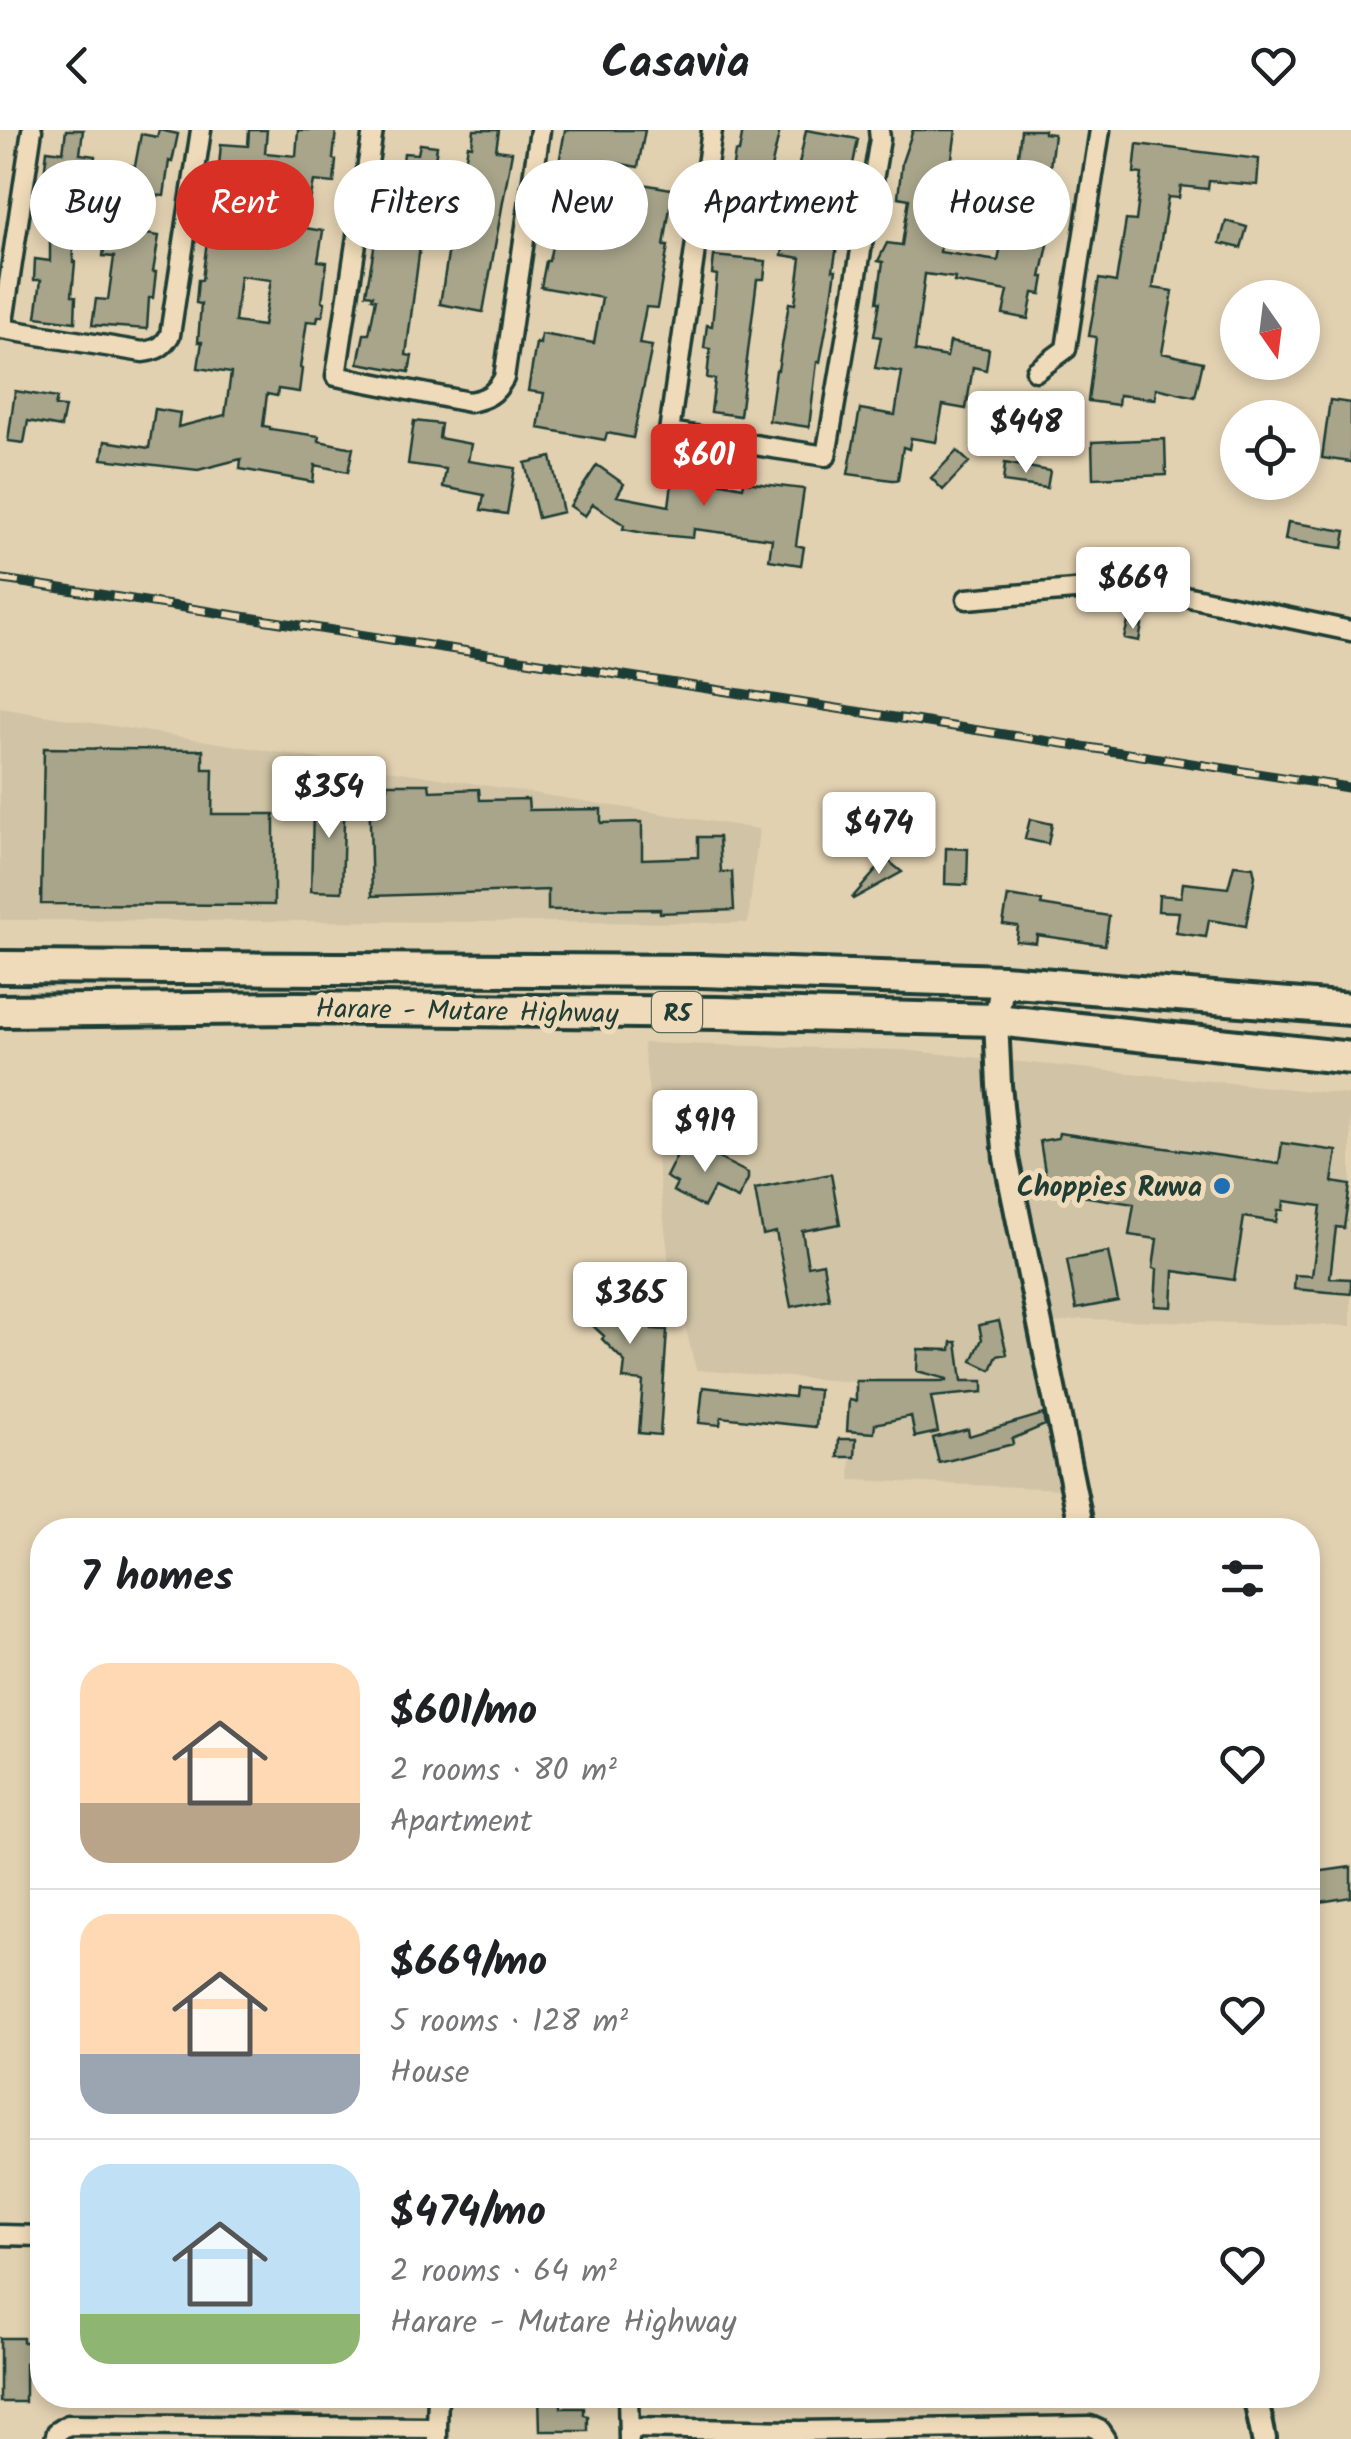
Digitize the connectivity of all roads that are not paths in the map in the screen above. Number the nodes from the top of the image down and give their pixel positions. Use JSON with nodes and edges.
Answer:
{"nodes":[{"id":1,"x":32,"y":130,"type":"edge"},
{"id":2,"x":201,"y":130,"type":"edge"},
{"id":3,"x":373,"y":130,"type":"edge"},
{"id":4,"x":540,"y":130,"type":"edge"},
{"id":5,"x":712,"y":130,"type":"edge"},
{"id":6,"x":879,"y":130,"type":"edge"},
{"id":7,"x":1100,"y":130,"type":"edge"},
{"id":8,"x":1036,"y":371,"type":"dead end"},
{"id":9,"x":967,"y":599,"type":"dead end"},
{"id":10,"x":1351,"y":631,"type":"edge"},
{"id":11,"x":0,"y":967,"type":"edge"},
{"id":12,"x":1003,"y":981,"type":"junction"},
{"id":13,"x":1351,"y":1009,"type":"edge"},
{"id":14,"x":0,"y":1011,"type":"edge"},
{"id":15,"x":996,"y":1020,"type":"junction"},
{"id":16,"x":1351,"y":1058,"type":"edge"},
{"id":17,"x":1080,"y":1518,"type":"edge"},
{"id":18,"x":0,"y":2236,"type":"edge"},
{"id":19,"x":30,"y":2236,"type":"edge"},
{"id":20,"x":438,"y":2408,"type":"edge"},
{"id":21,"x":628,"y":2408,"type":"edge"},
{"id":22,"x":1258,"y":2408,"type":"edge"},
{"id":23,"x":437,"y":2434,"type":"edge"},
{"id":24,"x":629,"y":2434,"type":"edge"},
{"id":25,"x":800,"y":2435,"type":"edge"},
{"id":26,"x":55,"y":2439,"type":"edge"},
{"id":27,"x":1105,"y":2439,"type":"edge"},
{"id":28,"x":1264,"y":2439,"type":"edge"}],
"edges":[{"from":1,"to":2,"type":"street"},
{"from":3,"to":4,"type":"street"},
{"from":5,"to":6,"type":"street"},
{"from":7,"to":8,"type":"street"},
{"from":9,"to":10,"type":"street"},
{"from":11,"to":12,"type":"highway","name":"Harare - Mutare Highway","number":"R5"},
{"from":12,"to":13,"type":"highway","name":"Harare - Mutare Highway","number":"R5"},
{"from":12,"to":15,"type":"street"},
{"from":14,"to":15,"type":"highway","name":"Harare - Mutare Highway","number":"R5"},
{"from":15,"to":16,"type":"highway","name":"Harare - Mutare Highway","number":"R5"},
{"from":15,"to":17,"type":"street"},
{"from":18,"to":19,"type":"street"},
{"from":20,"to":23,"type":"street"},
{"from":21,"to":24,"type":"street"},
{"from":22,"to":28,"type":"street"},
{"from":23,"to":26,"type":"street"},
{"from":24,"to":25,"type":"street"},
{"from":25,"to":27,"type":"street"}]}
